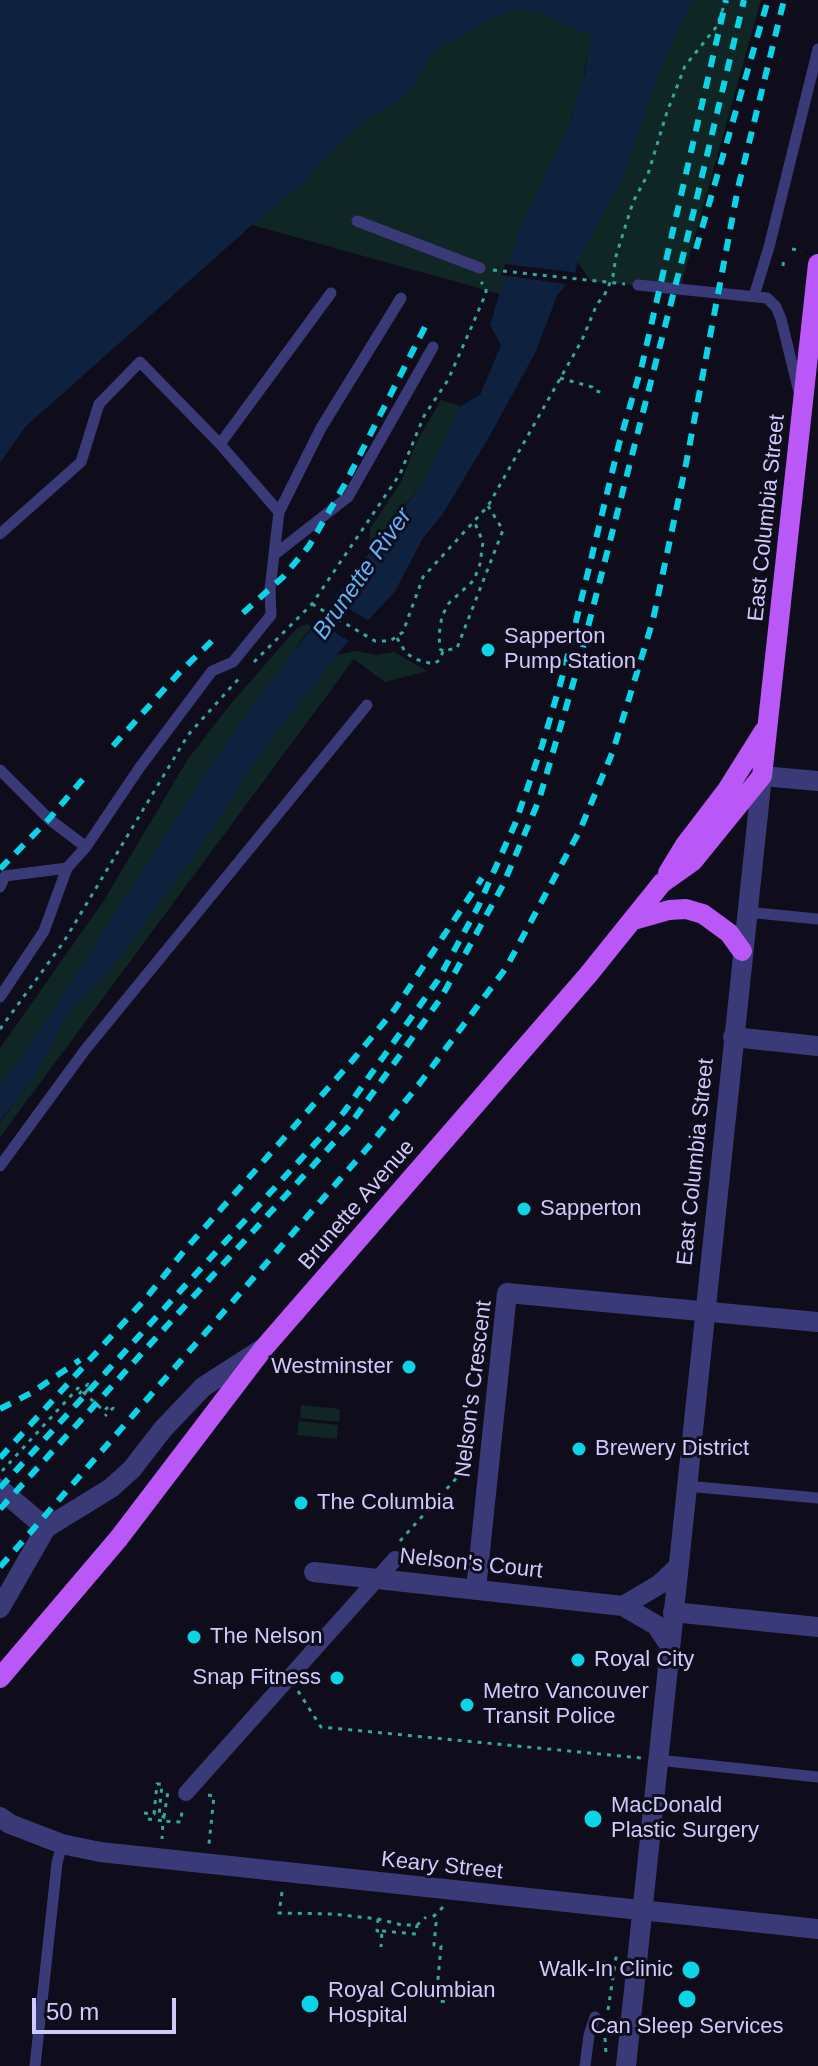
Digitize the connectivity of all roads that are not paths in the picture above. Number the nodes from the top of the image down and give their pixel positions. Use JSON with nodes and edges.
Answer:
{"nodes":[{"id":1,"x":818,"y":49,"type":"edge"},
{"id":2,"x":357,"y":221,"type":"dead end"},
{"id":3,"x":818,"y":264,"type":"edge"},
{"id":4,"x":480,"y":268,"type":"dead end"},
{"id":5,"x":638,"y":285,"type":"road end"},
{"id":6,"x":331,"y":293,"type":"dead end"},
{"id":7,"x":754,"y":296,"type":"junction"},
{"id":8,"x":401,"y":298,"type":"dead end"},
{"id":9,"x":817,"y":298,"type":"edge"},
{"id":10,"x":433,"y":347,"type":"dead end"},
{"id":11,"x":803,"y":409,"type":"junction"},
{"id":12,"x":220,"y":444,"type":"junction"},
{"id":13,"x":279,"y":512,"type":"junction"},
{"id":14,"x":0,"y":534,"type":"edge"},
{"id":15,"x":274,"y":555,"type":"junction"},
{"id":16,"x":367,"y":705,"type":"dead end"},
{"id":17,"x":768,"y":723,"type":"junction"},
{"id":18,"x":0,"y":770,"type":"edge"},
{"id":19,"x":762,"y":776,"type":"junction"},
{"id":20,"x":818,"y":781,"type":"edge"},
{"id":21,"x":86,"y":847,"type":"junction"},
{"id":22,"x":67,"y":868,"type":"junction"},
{"id":23,"x":662,"y":883,"type":"junction"},
{"id":24,"x":0,"y":887,"type":"edge"},
{"id":25,"x":746,"y":912,"type":"junction"},
{"id":26,"x":818,"y":919,"type":"edge"},
{"id":27,"x":634,"y":920,"type":"junction"},
{"id":28,"x":742,"y":951,"type":"junction"},
{"id":29,"x":0,"y":997,"type":"edge"},
{"id":30,"x":733,"y":1037,"type":"junction"},
{"id":31,"x":818,"y":1046,"type":"edge"},
{"id":32,"x":0,"y":1166,"type":"edge"},
{"id":33,"x":704,"y":1310,"type":"junction"},
{"id":34,"x":818,"y":1322,"type":"edge"},
{"id":35,"x":263,"y":1349,"type":"junction"},
{"id":36,"x":686,"y":1486,"type":"junction"},
{"id":37,"x":0,"y":1489,"type":"edge"},
{"id":38,"x":818,"y":1498,"type":"edge"},
{"id":39,"x":46,"y":1528,"type":"junction"},
{"id":40,"x":395,"y":1552,"type":"road end"},
{"id":41,"x":678,"y":1567,"type":"junction"},
{"id":42,"x":314,"y":1572,"type":"dead end"},
{"id":43,"x":378,"y":1579,"type":"junction"},
{"id":44,"x":476,"y":1589,"type":"junction"},
{"id":45,"x":623,"y":1606,"type":"junction"},
{"id":46,"x":0,"y":1608,"type":"edge"},
{"id":47,"x":673,"y":1612,"type":"junction"},
{"id":48,"x":818,"y":1627,"type":"edge"},
{"id":49,"x":670,"y":1646,"type":"junction"},
{"id":50,"x":0,"y":1678,"type":"edge"},
{"id":51,"x":658,"y":1760,"type":"junction"},
{"id":52,"x":818,"y":1777,"type":"edge"},
{"id":53,"x":184,"y":1800,"type":"road end"},
{"id":54,"x":0,"y":1817,"type":"edge"},
{"id":55,"x":62,"y":1844,"type":"junction"},
{"id":56,"x":643,"y":1911,"type":"junction"},
{"id":57,"x":818,"y":1929,"type":"edge"},
{"id":58,"x":595,"y":2017,"type":"dead end"},
{"id":59,"x":35,"y":2066,"type":"edge"},
{"id":60,"x":585,"y":2066,"type":"edge"},
{"id":61,"x":626,"y":2066,"type":"edge"}],
"edges":[{"from":1,"to":7,"type":"lane"},
{"from":2,"to":4,"type":"lane"},
{"from":3,"to":9,"type":"main road","name":"East Columbia Street"},
{"from":5,"to":7,"type":"lane"},
{"from":6,"to":12,"type":"lane"},
{"from":7,"to":11,"type":"lane"},
{"from":8,"to":13,"type":"lane"},
{"from":9,"to":11,"type":"main road","name":"East Columbia Street"},
{"from":10,"to":15,"type":"lane"},
{"from":11,"to":17,"type":"main road","name":"East Columbia Street"},
{"from":12,"to":13,"type":"lane"},
{"from":12,"to":14,"type":"lane"},
{"from":13,"to":15,"type":"lane"},
{"from":15,"to":21,"type":"lane"},
{"from":16,"to":32,"type":"lane"},
{"from":17,"to":19,"type":"main road","name":"East Columbia Street"},
{"from":17,"to":23,"type":"main road"},
{"from":18,"to":21,"type":"lane"},
{"from":19,"to":20,"type":"street"},
{"from":19,"to":23,"type":"main road","name":"Brunette Avenue"},
{"from":19,"to":25,"type":"street","name":"East Columbia Street"},
{"from":21,"to":22,"type":"lane"},
{"from":22,"to":24,"type":"lane"},
{"from":22,"to":29,"type":"lane"},
{"from":23,"to":27,"type":"main road","name":"Brunette Avenue"},
{"from":25,"to":26,"type":"lane"},
{"from":25,"to":28,"type":"street","name":"East Columbia Street"},
{"from":27,"to":28,"type":"main road"},
{"from":27,"to":35,"type":"main road","name":"Brunette Avenue"},
{"from":28,"to":30,"type":"street","name":"East Columbia Street"},
{"from":30,"to":31,"type":"street"},
{"from":30,"to":33,"type":"street","name":"East Columbia Street"},
{"from":33,"to":34,"type":"street"},
{"from":33,"to":36,"type":"street","name":"East Columbia Street"},
{"from":33,"to":44,"type":"street","name":"Nelson's Crescent"},
{"from":35,"to":39,"type":"street"},
{"from":35,"to":50,"type":"main road","name":"Brunette Avenue"},
{"from":36,"to":38,"type":"lane"},
{"from":36,"to":41,"type":"street","name":"East Columbia Street"},
{"from":37,"to":39,"type":"street"},
{"from":39,"to":46,"type":"street"},
{"from":40,"to":43,"type":"street"},
{"from":41,"to":45,"type":"street"},
{"from":41,"to":47,"type":"street","name":"East Columbia Street"},
{"from":42,"to":43,"type":"street","name":"Nelson's Court"},
{"from":43,"to":44,"type":"street","name":"Nelson's Court"},
{"from":43,"to":53,"type":"street"},
{"from":44,"to":45,"type":"street","name":"Nelson's Court"},
{"from":45,"to":49,"type":"street","name":"Nelson's Court"},
{"from":47,"to":48,"type":"street"},
{"from":47,"to":49,"type":"street","name":"East Columbia Street"},
{"from":49,"to":51,"type":"street","name":"East Columbia Street"},
{"from":51,"to":52,"type":"lane"},
{"from":51,"to":56,"type":"street","name":"East Columbia Street"},
{"from":54,"to":55,"type":"street","name":"Keary Street"},
{"from":55,"to":56,"type":"street","name":"Keary Street"},
{"from":55,"to":59,"type":"lane"},
{"from":56,"to":57,"type":"street","name":"Keary Street"},
{"from":56,"to":61,"type":"street","name":"East Columbia Street"},
{"from":58,"to":60,"type":"lane"}]}
